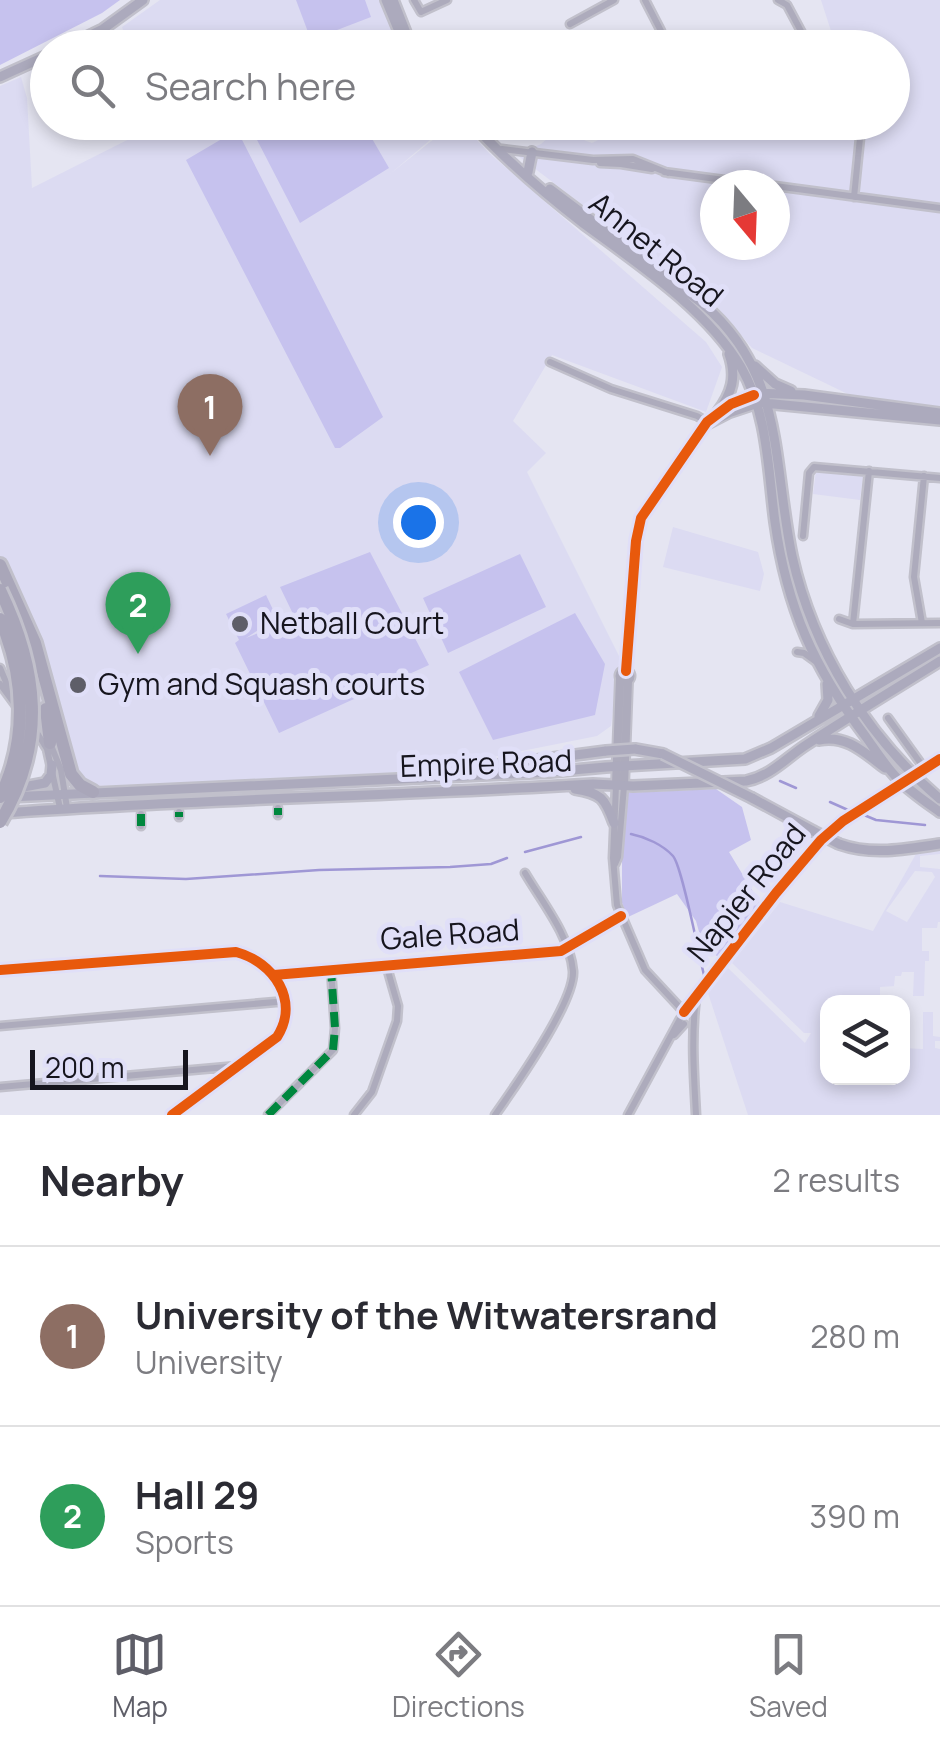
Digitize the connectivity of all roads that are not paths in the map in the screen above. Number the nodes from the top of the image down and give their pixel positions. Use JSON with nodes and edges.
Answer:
{"nodes":[{"id":1,"x":143,"y":0,"type":"edge"},
{"id":2,"x":390,"y":0,"type":"edge"},
{"id":3,"x":414,"y":0,"type":"edge"},
{"id":4,"x":447,"y":0,"type":"edge"},
{"id":5,"x":614,"y":0,"type":"edge"},
{"id":6,"x":646,"y":0,"type":"edge"},
{"id":7,"x":778,"y":0,"type":"edge"},
{"id":8,"x":787,"y":3,"type":"edge"},
{"id":9,"x":570,"y":24,"type":"dead end"},
{"id":10,"x":101,"y":30,"type":"edge"},
{"id":11,"x":402,"y":30,"type":"edge"},
{"id":12,"x":661,"y":30,"type":"edge"},
{"id":13,"x":801,"y":30,"type":"edge"},
{"id":14,"x":30,"y":63,"type":"edge"},
{"id":15,"x":0,"y":77,"type":"edge"},
{"id":16,"x":489,"y":140,"type":"edge"},
{"id":17,"x":492,"y":140,"type":"edge"},
{"id":18,"x":860,"y":140,"type":"edge"},
{"id":19,"x":501,"y":151,"type":"junction"},
{"id":20,"x":531,"y":153,"type":"junction"},
{"id":21,"x":528,"y":172,"type":"junction"},
{"id":22,"x":668,"y":172,"type":"junction"},
{"id":23,"x":700,"y":176,"type":"edge"},
{"id":24,"x":790,"y":188,"type":"edge"},
{"id":25,"x":549,"y":192,"type":"junction"},
{"id":26,"x":854,"y":197,"type":"junction"},
{"id":27,"x":940,"y":208,"type":"edge"},
{"id":28,"x":584,"y":219,"type":"junction"},
{"id":29,"x":724,"y":342,"type":"junction"},
{"id":30,"x":747,"y":356,"type":"junction"},
{"id":31,"x":550,"y":362,"type":"dead end"},
{"id":32,"x":804,"y":395,"type":"junction"},
{"id":33,"x":761,"y":398,"type":"junction"},
{"id":34,"x":718,"y":412,"type":"junction"},
{"id":35,"x":940,"y":417,"type":"edge"},
{"id":36,"x":707,"y":424,"type":"junction"},
{"id":37,"x":869,"y":471,"type":"junction"},
{"id":38,"x":924,"y":476,"type":"junction"},
{"id":39,"x":940,"y":478,"type":"edge"},
{"id":40,"x":803,"y":536,"type":"dead end"},
{"id":41,"x":0,"y":566,"type":"edge"},
{"id":42,"x":0,"y":590,"type":"edge"},
{"id":43,"x":839,"y":618,"type":"dead end"},
{"id":44,"x":0,"y":619,"type":"edge"},
{"id":45,"x":922,"y":623,"type":"junction"},
{"id":46,"x":940,"y":623,"type":"edge"},
{"id":47,"x":853,"y":624,"type":"junction"},
{"id":48,"x":940,"y":648,"type":"edge"},
{"id":49,"x":797,"y":652,"type":"dead end"},
{"id":50,"x":816,"y":662,"type":"junction"},
{"id":51,"x":940,"y":662,"type":"edge"},
{"id":52,"x":0,"y":668,"type":"edge"},
{"id":53,"x":44,"y":681,"type":"junction"},
{"id":54,"x":827,"y":682,"type":"junction"},
{"id":55,"x":0,"y":684,"type":"edge"},
{"id":56,"x":853,"y":699,"type":"junction"},
{"id":57,"x":842,"y":706,"type":"junction"},
{"id":58,"x":862,"y":711,"type":"junction"},
{"id":59,"x":852,"y":717,"type":"junction"},
{"id":60,"x":888,"y":718,"type":"dead end"},
{"id":61,"x":814,"y":722,"type":"junction"},
{"id":62,"x":810,"y":742,"type":"junction"},
{"id":63,"x":50,"y":743,"type":"junction"},
{"id":64,"x":940,"y":759,"type":"edge"},
{"id":65,"x":52,"y":766,"type":"junction"},
{"id":66,"x":621,"y":766,"type":"junction"},
{"id":67,"x":924,"y":768,"type":"junction"},
{"id":68,"x":895,"y":776,"type":"junction"},
{"id":69,"x":429,"y":778,"type":"junction"},
{"id":70,"x":914,"y":778,"type":"junction"},
{"id":71,"x":903,"y":784,"type":"junction"},
{"id":72,"x":620,"y":785,"type":"junction"},
{"id":73,"x":559,"y":786,"type":"junction"},
{"id":74,"x":93,"y":792,"type":"junction"},
{"id":75,"x":2,"y":794,"type":"edge"},
{"id":76,"x":57,"y":794,"type":"junction"},
{"id":77,"x":940,"y":800,"type":"edge"},
{"id":78,"x":64,"y":808,"type":"junction"},
{"id":79,"x":940,"y":812,"type":"edge"},
{"id":80,"x":0,"y":814,"type":"edge"},
{"id":81,"x":140,"y":814,"type":"dead end"},
{"id":82,"x":0,"y":822,"type":"edge"},
{"id":83,"x":614,"y":823,"type":"junction"},
{"id":84,"x":141,"y":826,"type":"dead end"},
{"id":85,"x":940,"y":844,"type":"edge"},
{"id":86,"x":614,"y":865,"type":"junction"},
{"id":87,"x":524,"y":873,"type":"dead end"},
{"id":88,"x":621,"y":916,"type":"junction"},
{"id":89,"x":567,"y":948,"type":"junction"},
{"id":90,"x":386,"y":964,"type":"junction"},
{"id":91,"x":0,"y":970,"type":"edge"},
{"id":92,"x":330,"y":970,"type":"junction"},
{"id":93,"x":274,"y":975,"type":"junction"},
{"id":94,"x":287,"y":1002,"type":"junction"},
{"id":95,"x":686,"y":1018,"type":"junction"},
{"id":96,"x":0,"y":1026,"type":"edge"},
{"id":97,"x":240,"y":1066,"type":"junction"},
{"id":98,"x":0,"y":1086,"type":"edge"},
{"id":99,"x":172,"y":1115,"type":"edge"},
{"id":100,"x":268,"y":1115,"type":"edge"},
{"id":101,"x":354,"y":1115,"type":"edge"},
{"id":102,"x":495,"y":1115,"type":"edge"},
{"id":103,"x":628,"y":1115,"type":"edge"},
{"id":104,"x":696,"y":1115,"type":"edge"}],
"edges":[{"from":1,"to":10,"type":"main road"},
{"from":2,"to":11,"type":"main road"},
{"from":3,"to":4,"type":"street"},
{"from":5,"to":9,"type":"street"},
{"from":6,"to":12,"type":"street"},
{"from":7,"to":8,"type":"street"},
{"from":8,"to":13,"type":"street"},
{"from":14,"to":15,"type":"main road"},
{"from":16,"to":19,"type":"main road"},
{"from":17,"to":19,"type":"main road"},
{"from":18,"to":26,"type":"street"},
{"from":19,"to":20,"type":"street"},
{"from":19,"to":21,"type":"main road","name":"Annet Road"},
{"from":19,"to":25,"type":"main road","name":"Annet Road"},
{"from":20,"to":21,"type":"main road"},
{"from":20,"to":22,"type":"street"},
{"from":20,"to":22,"type":"street"},
{"from":21,"to":25,"type":"main road","name":"Annet Road"},
{"from":22,"to":23,"type":"street"},
{"from":24,"to":26,"type":"street"},
{"from":25,"to":28,"type":"main road","name":"Annet Road"},
{"from":26,"to":27,"type":"street"},
{"from":28,"to":29,"type":"main road","name":"Annet Road"},
{"from":28,"to":30,"type":"main road","name":"Annet Road"},
{"from":29,"to":33,"type":"main road","name":"Annet Road"},
{"from":29,"to":34,"type":"main road"},
{"from":30,"to":32,"type":"main road"},
{"from":30,"to":33,"type":"main road","name":"Annet Road"},
{"from":31,"to":36,"type":"street"},
{"from":32,"to":33,"type":"main road"},
{"from":32,"to":35,"type":"main road"},
{"from":33,"to":34,"type":"street"},
{"from":33,"to":35,"type":"main road"},
{"from":33,"to":36,"type":"street"},
{"from":33,"to":50,"type":"main road"},
{"from":33,"to":56,"type":"main road"},
{"from":34,"to":36,"type":"street"},
{"from":36,"to":66,"type":"street"},
{"from":37,"to":38,"type":"street"},
{"from":37,"to":40,"type":"street"},
{"from":37,"to":47,"type":"street"},
{"from":38,"to":39,"type":"street"},
{"from":38,"to":45,"type":"street"},
{"from":41,"to":53,"type":"highway"},
{"from":42,"to":82,"type":"highway","bridge":true},
{"from":43,"to":47,"type":"street"},
{"from":44,"to":75,"type":"highway","bridge":true},
{"from":45,"to":46,"type":"street"},
{"from":45,"to":47,"type":"street"},
{"from":48,"to":56,"type":"main road","name":"Empire Road"},
{"from":49,"to":50,"type":"street"},
{"from":50,"to":54,"type":"main road"},
{"from":51,"to":58,"type":"main road","name":"Empire Road"},
{"from":52,"to":63,"type":"street"},
{"from":53,"to":63,"type":"highway"},
{"from":53,"to":74,"type":"highway"},
{"from":54,"to":57,"type":"main road"},
{"from":54,"to":61,"type":"main road"},
{"from":55,"to":65,"type":"street"},
{"from":56,"to":57,"type":"main road","name":"Empire Road"},
{"from":56,"to":58,"type":"main road"},
{"from":57,"to":59,"type":"main road"},
{"from":57,"to":61,"type":"main road","name":"Empire Road"},
{"from":58,"to":59,"type":"main road","name":"Empire Road"},
{"from":58,"to":70,"type":"main road"},
{"from":59,"to":62,"type":"main road","name":"Empire Road"},
{"from":59,"to":68,"type":"main road"},
{"from":60,"to":67,"type":"street"},
{"from":61,"to":66,"type":"main road","name":"Empire Road"},
{"from":62,"to":68,"type":"main road"},
{"from":62,"to":72,"type":"main road","name":"Empire Road"},
{"from":63,"to":76,"type":"street"},
{"from":64,"to":67,"type":"street","name":"Napier Road"},
{"from":65,"to":75,"type":"main road"},
{"from":65,"to":76,"type":"street"},
{"from":66,"to":69,"type":"main road","name":"Empire Road"},
{"from":66,"to":72,"type":"street"},
{"from":67,"to":70,"type":"street","name":"Napier Road"},
{"from":68,"to":71,"type":"main road"},
{"from":69,"to":74,"type":"main road","name":"Empire Road"},
{"from":69,"to":85,"type":"main road","bridge":true},
{"from":70,"to":71,"type":"street","name":"Napier Road"},
{"from":70,"to":77,"type":"main road"},
{"from":71,"to":79,"type":"main road"},
{"from":71,"to":95,"type":"street","name":"Napier Road"},
{"from":72,"to":73,"type":"main road","name":"Empire Road"},
{"from":72,"to":83,"type":"street"},
{"from":72,"to":86,"type":"street"},
{"from":73,"to":78,"type":"main road","name":"Empire Road"},
{"from":73,"to":83,"type":"main road"},
{"from":74,"to":76,"type":"main road","name":"Empire Road"},
{"from":75,"to":76,"type":"main road","name":"Empire Road"},
{"from":76,"to":78,"type":"street"},
{"from":78,"to":80,"type":"main road","name":"Empire Road"},
{"from":81,"to":84,"type":"street"},
{"from":83,"to":86,"type":"street"},
{"from":86,"to":88,"type":"street"},
{"from":87,"to":89,"type":"street"},
{"from":88,"to":89,"type":"street","name":"Gale Road"},
{"from":88,"to":95,"type":"street"},
{"from":89,"to":90,"type":"street","name":"Gale Road"},
{"from":89,"to":102,"type":"street"},
{"from":90,"to":92,"type":"street","name":"Gale Road"},
{"from":90,"to":101,"type":"street"},
{"from":91,"to":93,"type":"street"},
{"from":92,"to":93,"type":"street","name":"Gale Road"},
{"from":92,"to":100,"type":"street"},
{"from":93,"to":94,"type":"street"},
{"from":94,"to":96,"type":"street"},
{"from":94,"to":97,"type":"street"},
{"from":95,"to":103,"type":"street","name":"Napier Road"},
{"from":95,"to":104,"type":"street"},
{"from":97,"to":98,"type":"street"},
{"from":97,"to":99,"type":"street"}]}
